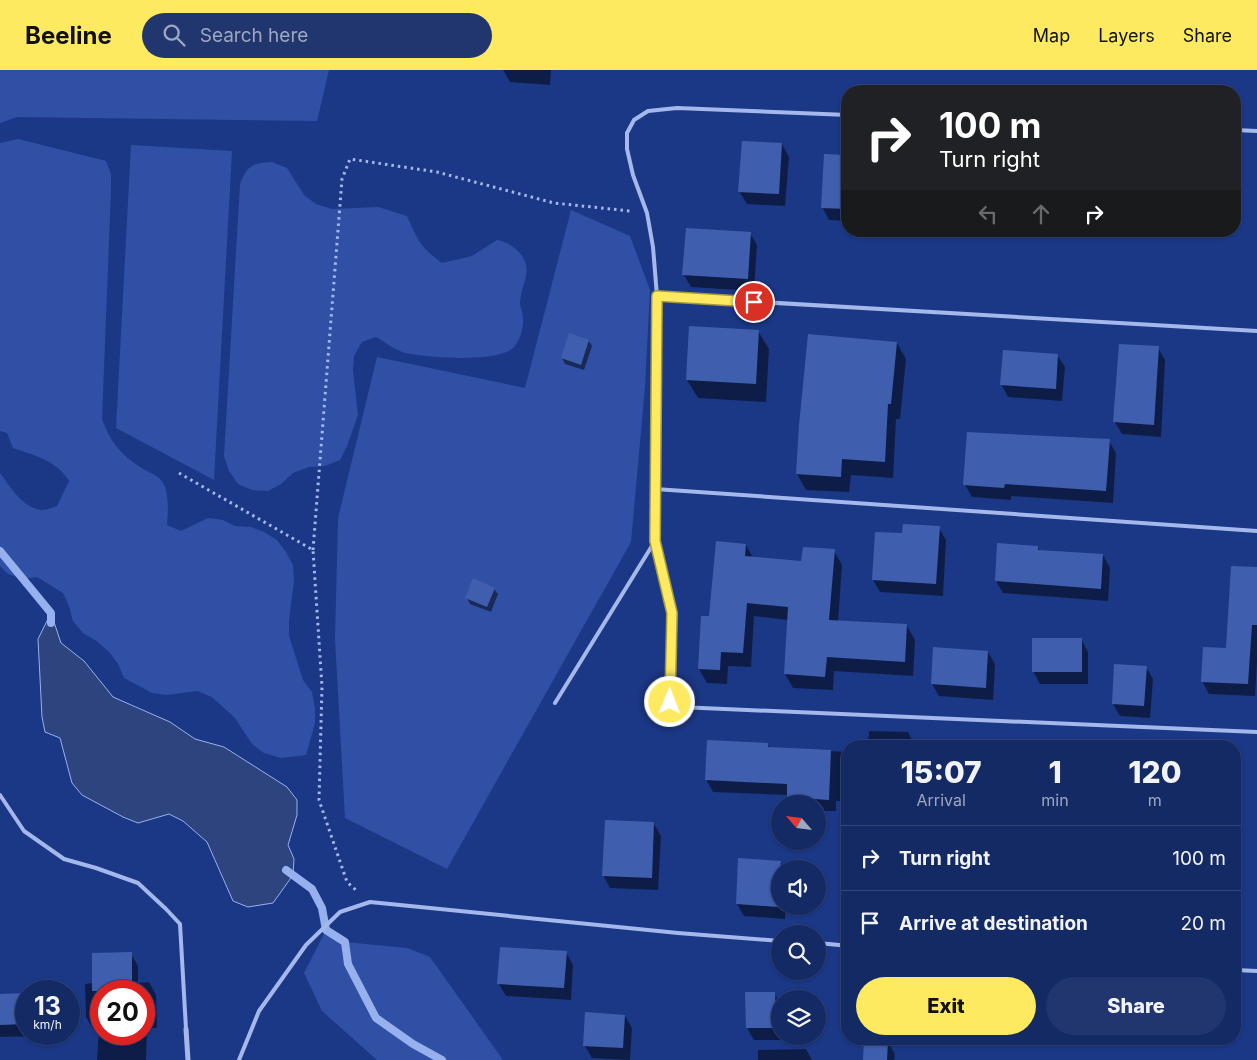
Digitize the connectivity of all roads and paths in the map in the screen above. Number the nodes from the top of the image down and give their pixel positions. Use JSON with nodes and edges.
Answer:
{"nodes":[{"id":1,"x":841,"y":115,"type":"edge"},
{"id":2,"x":1241,"y":130,"type":"edge"},
{"id":3,"x":1257,"y":131,"type":"edge"},
{"id":4,"x":648,"y":213,"type":"junction"},
{"id":5,"x":657,"y":296,"type":"junction"},
{"id":6,"x":1257,"y":331,"type":"edge"},
{"id":7,"x":179,"y":473,"type":"dead end"},
{"id":8,"x":655,"y":489,"type":"junction"},
{"id":9,"x":1257,"y":531,"type":"edge"},
{"id":10,"x":655,"y":541,"type":"junction"},
{"id":11,"x":313,"y":550,"type":"junction"},
{"id":12,"x":555,"y":703,"type":"dead end"},
{"id":13,"x":1257,"y":732,"type":"edge"},
{"id":14,"x":0,"y":795,"type":"edge"},
{"id":15,"x":370,"y":902,"type":"junction"},
{"id":16,"x":771,"y":940,"type":"edge"},
{"id":17,"x":826,"y":944,"type":"edge"},
{"id":18,"x":841,"y":945,"type":"edge"},
{"id":19,"x":1241,"y":970,"type":"edge"},
{"id":20,"x":1257,"y":971,"type":"edge"},
{"id":21,"x":186,"y":1029,"type":"joint"},
{"id":22,"x":188,"y":1060,"type":"edge"},
{"id":23,"x":239,"y":1060,"type":"edge"}],
"edges":[{"from":1,"to":4,"type":"lane"},
{"from":2,"to":3,"type":"lane"},
{"from":4,"to":5,"type":"lane"},
{"from":4,"to":11,"type":"path"},
{"from":5,"to":6,"type":"lane"},
{"from":5,"to":8,"type":"lane"},
{"from":7,"to":11,"type":"path"},
{"from":8,"to":9,"type":"lane"},
{"from":8,"to":10,"type":"lane"},
{"from":10,"to":12,"type":"lane"},
{"from":10,"to":13,"type":"lane"},
{"from":11,"to":15,"type":"path"},
{"from":14,"to":21,"type":"lane"},
{"from":15,"to":16,"type":"lane"},
{"from":15,"to":23,"type":"lane"},
{"from":17,"to":18,"type":"lane"},
{"from":19,"to":20,"type":"lane"},
{"from":21,"to":22,"type":"street"}]}
